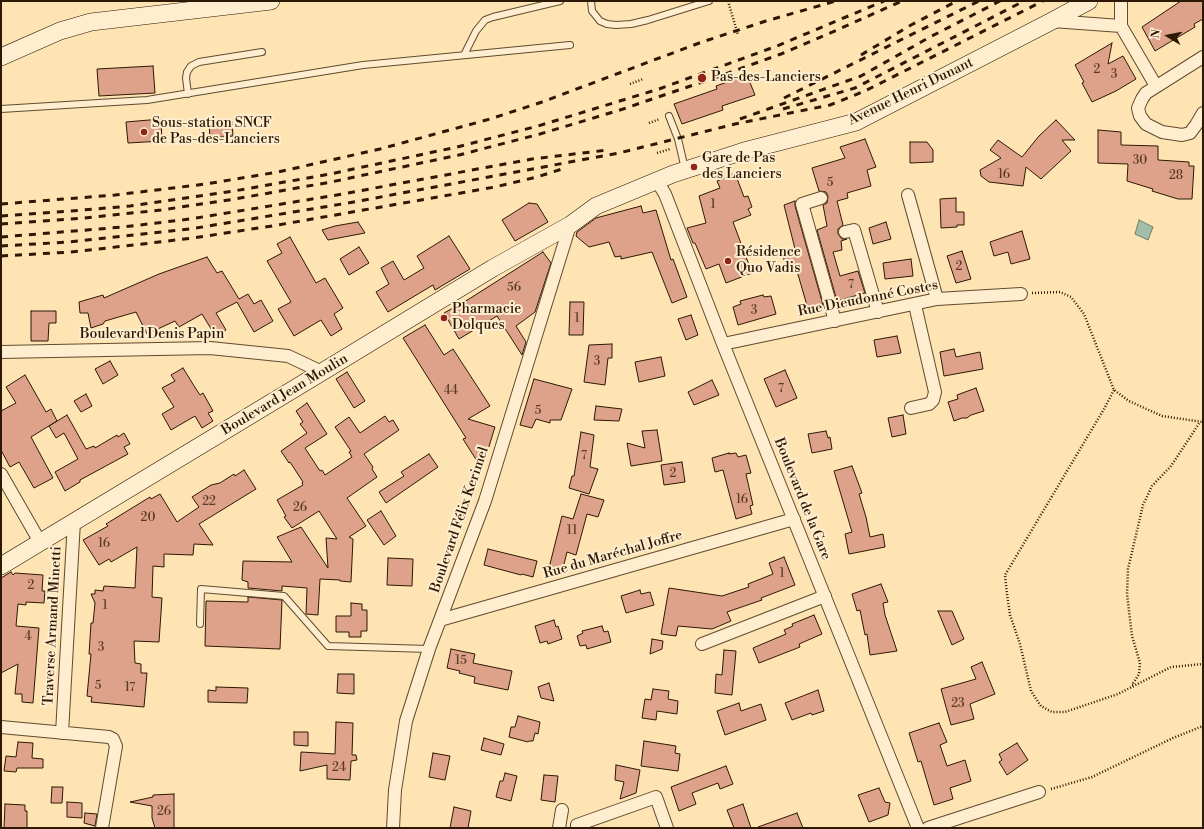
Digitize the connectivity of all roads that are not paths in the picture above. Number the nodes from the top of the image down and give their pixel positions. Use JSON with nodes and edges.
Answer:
{"nodes":[{"id":1,"x":271,"y":1,"type":"edge"},
{"id":2,"x":560,"y":1,"type":"edge"},
{"id":3,"x":591,"y":1,"type":"edge"},
{"id":4,"x":709,"y":1,"type":"edge"},
{"id":5,"x":1089,"y":1,"type":"edge"},
{"id":6,"x":1121,"y":1,"type":"edge"},
{"id":7,"x":1052,"y":21,"type":"junction"},
{"id":8,"x":1121,"y":26,"type":"junction"},
{"id":9,"x":570,"y":45,"type":"dead end"},
{"id":10,"x":262,"y":52,"type":"dead end"},
{"id":11,"x":464,"y":55,"type":"junction"},
{"id":12,"x":1203,"y":56,"type":"edge"},
{"id":13,"x":1,"y":57,"type":"edge"},
{"id":14,"x":1156,"y":86,"type":"junction"},
{"id":15,"x":188,"y":94,"type":"junction"},
{"id":16,"x":1,"y":109,"type":"edge"},
{"id":17,"x":1203,"y":113,"type":"edge"},
{"id":18,"x":666,"y":117,"type":"road end"},
{"id":19,"x":686,"y":170,"type":"junction"},
{"id":20,"x":657,"y":181,"type":"junction"},
{"id":21,"x":908,"y":195,"type":"dead end"},
{"id":22,"x":821,"y":198,"type":"dead end"},
{"id":23,"x":570,"y":225,"type":"junction"},
{"id":24,"x":846,"y":232,"type":"dead end"},
{"id":25,"x":1020,"y":294,"type":"road end"},
{"id":26,"x":937,"y":299,"type":"junction"},
{"id":27,"x":915,"y":305,"type":"junction"},
{"id":28,"x":878,"y":312,"type":"junction"},
{"id":29,"x":836,"y":321,"type":"junction"},
{"id":30,"x":723,"y":344,"type":"junction"},
{"id":31,"x":1,"y":352,"type":"edge"},
{"id":32,"x":322,"y":372,"type":"junction"},
{"id":33,"x":911,"y":408,"type":"dead end"},
{"id":34,"x":1,"y":474,"type":"edge"},
{"id":35,"x":794,"y":519,"type":"junction"},
{"id":36,"x":74,"y":522,"type":"junction"},
{"id":37,"x":40,"y":542,"type":"junction"},
{"id":38,"x":1,"y":566,"type":"edge"},
{"id":39,"x":825,"y":596,"type":"junction"},
{"id":40,"x":440,"y":620,"type":"junction"},
{"id":41,"x":200,"y":624,"type":"dead end"},
{"id":42,"x":702,"y":644,"type":"dead end"},
{"id":43,"x":429,"y":649,"type":"junction"},
{"id":44,"x":1,"y":727,"type":"edge"},
{"id":45,"x":62,"y":733,"type":"junction"},
{"id":46,"x":1039,"y":792,"type":"road end"},
{"id":47,"x":562,"y":810,"type":"dead end"},
{"id":48,"x":102,"y":828,"type":"edge"},
{"id":49,"x":393,"y":828,"type":"edge"},
{"id":50,"x":559,"y":828,"type":"edge"},
{"id":51,"x":577,"y":828,"type":"edge"},
{"id":52,"x":667,"y":828,"type":"edge"},
{"id":53,"x":918,"y":828,"type":"edge"},
{"id":54,"x":928,"y":828,"type":"edge"}],
"edges":[{"from":1,"to":13,"type":"street"},
{"from":2,"to":11,"type":"lane"},
{"from":3,"to":4,"type":"lane"},
{"from":5,"to":7,"type":"street","name":"Avenue Henri Dunant"},
{"from":6,"to":8,"type":"street"},
{"from":7,"to":8,"type":"street"},
{"from":7,"to":19,"type":"street","name":"Avenue Henri Dunant"},
{"from":8,"to":14,"type":"street"},
{"from":9,"to":11,"type":"lane"},
{"from":10,"to":15,"type":"lane"},
{"from":11,"to":15,"type":"lane"},
{"from":12,"to":14,"type":"street"},
{"from":14,"to":17,"type":"street"},
{"from":15,"to":16,"type":"lane"},
{"from":18,"to":19,"type":"lane"},
{"from":19,"to":20,"type":"street","name":"Avenue Henri Dunant"},
{"from":20,"to":23,"type":"street","name":"Avenue Henri Dunant"},
{"from":20,"to":30,"type":"street","name":"Boulevard de la Gare"},
{"from":21,"to":26,"type":"street"},
{"from":22,"to":29,"type":"street"},
{"from":23,"to":32,"type":"street","name":"Boulevard Jean Moulin"},
{"from":23,"to":40,"type":"street","name":"Boulevard Félix Kerimel"},
{"from":24,"to":28,"type":"street"},
{"from":25,"to":26,"type":"street","name":"Rue Dieudonné Costes"},
{"from":26,"to":27,"type":"street","name":"Rue Dieudonné Costes"},
{"from":27,"to":28,"type":"street","name":"Rue Dieudonné Costes"},
{"from":27,"to":33,"type":"street"},
{"from":28,"to":29,"type":"street","name":"Rue Dieudonné Costes"},
{"from":29,"to":30,"type":"street","name":"Rue Dieudonné Costes"},
{"from":30,"to":35,"type":"street","name":"Boulevard de la Gare"},
{"from":31,"to":32,"type":"street","name":"Boulevard Denis Papin"},
{"from":32,"to":36,"type":"street","name":"Boulevard Jean Moulin"},
{"from":34,"to":37,"type":"street"},
{"from":35,"to":39,"type":"street","name":"Boulevard de la Gare"},
{"from":35,"to":40,"type":"street","name":"Rue du Maréchal Joffre"},
{"from":36,"to":37,"type":"street","name":"Boulevard Jean Moulin"},
{"from":36,"to":45,"type":"street","name":"Traverse Armand Minetti"},
{"from":37,"to":38,"type":"street","name":"Boulevard Jean Moulin"},
{"from":39,"to":42,"type":"street"},
{"from":39,"to":53,"type":"street","name":"Boulevard de la Gare"},
{"from":40,"to":43,"type":"street","name":"Boulevard Félix Kerimel"},
{"from":41,"to":43,"type":"lane"},
{"from":43,"to":49,"type":"street","name":"Boulevard Félix Kerimel"},
{"from":44,"to":45,"type":"street"},
{"from":45,"to":48,"type":"street"},
{"from":46,"to":54,"type":"street"},
{"from":47,"to":50,"type":"street"},
{"from":51,"to":52,"type":"street"}]}
